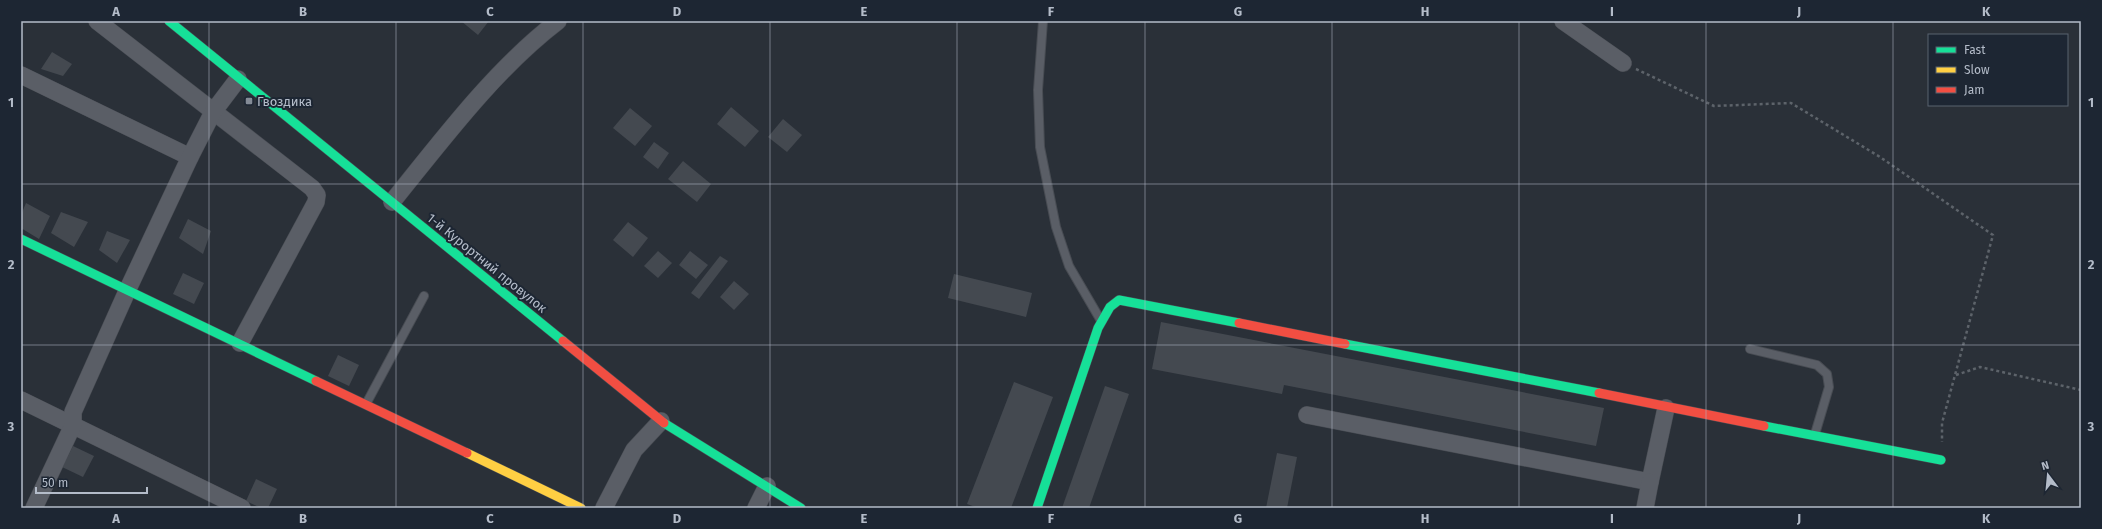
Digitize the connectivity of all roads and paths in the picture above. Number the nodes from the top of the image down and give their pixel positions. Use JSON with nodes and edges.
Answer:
{"nodes":[{"id":1,"x":97,"y":21,"type":"edge"},
{"id":2,"x":169,"y":21,"type":"edge"},
{"id":3,"x":558,"y":21,"type":"edge"},
{"id":4,"x":1043,"y":21,"type":"edge"},
{"id":5,"x":1563,"y":21,"type":"edge"},
{"id":6,"x":1623,"y":63,"type":"joint"},
{"id":7,"x":21,"y":75,"type":"edge"},
{"id":8,"x":238,"y":79,"type":"junction"},
{"id":9,"x":213,"y":112,"type":"junction"},
{"id":10,"x":190,"y":157,"type":"junction"},
{"id":11,"x":392,"y":202,"type":"junction"},
{"id":12,"x":21,"y":239,"type":"edge"},
{"id":13,"x":128,"y":289,"type":"junction"},
{"id":14,"x":424,"y":296,"type":"dead end"},
{"id":15,"x":1102,"y":321,"type":"junction"},
{"id":16,"x":240,"y":343,"type":"junction"},
{"id":17,"x":1750,"y":349,"type":"dead end"},
{"id":18,"x":1955,"y":375,"type":"junction"},
{"id":19,"x":2081,"y":390,"type":"edge"},
{"id":20,"x":21,"y":400,"type":"edge"},
{"id":21,"x":366,"y":404,"type":"junction"},
{"id":22,"x":1666,"y":408,"type":"junction"},
{"id":23,"x":1307,"y":415,"type":"dead end"},
{"id":24,"x":661,"y":421,"type":"junction"},
{"id":25,"x":73,"y":425,"type":"junction"},
{"id":26,"x":1815,"y":435,"type":"junction"},
{"id":27,"x":1942,"y":446,"type":"dead end"},
{"id":28,"x":1941,"y":460,"type":"dead end"},
{"id":29,"x":1650,"y":482,"type":"junction"},
{"id":30,"x":767,"y":486,"type":"junction"},
{"id":31,"x":34,"y":508,"type":"edge"},
{"id":32,"x":242,"y":508,"type":"edge"},
{"id":33,"x":582,"y":508,"type":"edge"},
{"id":34,"x":604,"y":508,"type":"edge"},
{"id":35,"x":756,"y":508,"type":"edge"},
{"id":36,"x":801,"y":508,"type":"edge"},
{"id":37,"x":1037,"y":508,"type":"edge"},
{"id":38,"x":1646,"y":508,"type":"edge"}],
"edges":[{"from":1,"to":9,"type":"street"},
{"from":2,"to":8,"type":"street","name":"1-й Курортний провулок"},
{"from":3,"to":11,"type":"street"},
{"from":4,"to":15,"type":"lane"},
{"from":5,"to":6,"type":"street"},
{"from":6,"to":18,"type":"path"},
{"from":7,"to":10,"type":"street"},
{"from":8,"to":9,"type":"street"},
{"from":8,"to":11,"type":"street","name":"1-й Курортний провулок"},
{"from":9,"to":10,"type":"street"},
{"from":9,"to":16,"type":"street"},
{"from":10,"to":13,"type":"street"},
{"from":11,"to":24,"type":"street","name":"1-й Курортний провулок"},
{"from":12,"to":13,"type":"street"},
{"from":13,"to":16,"type":"street"},
{"from":13,"to":25,"type":"street"},
{"from":14,"to":21,"type":"lane"},
{"from":15,"to":22,"type":"street"},
{"from":15,"to":37,"type":"street"},
{"from":16,"to":21,"type":"street"},
{"from":17,"to":26,"type":"lane"},
{"from":18,"to":19,"type":"path"},
{"from":18,"to":27,"type":"path"},
{"from":20,"to":25,"type":"street"},
{"from":21,"to":33,"type":"street"},
{"from":22,"to":26,"type":"street"},
{"from":22,"to":29,"type":"street"},
{"from":23,"to":29,"type":"street"},
{"from":24,"to":30,"type":"street","name":"1-й Курортний провулок"},
{"from":24,"to":34,"type":"street"},
{"from":25,"to":31,"type":"street"},
{"from":25,"to":32,"type":"street"},
{"from":26,"to":28,"type":"street"},
{"from":29,"to":38,"type":"street"},
{"from":30,"to":35,"type":"street"},
{"from":30,"to":36,"type":"street","name":"1-й Курортний провулок"}]}
